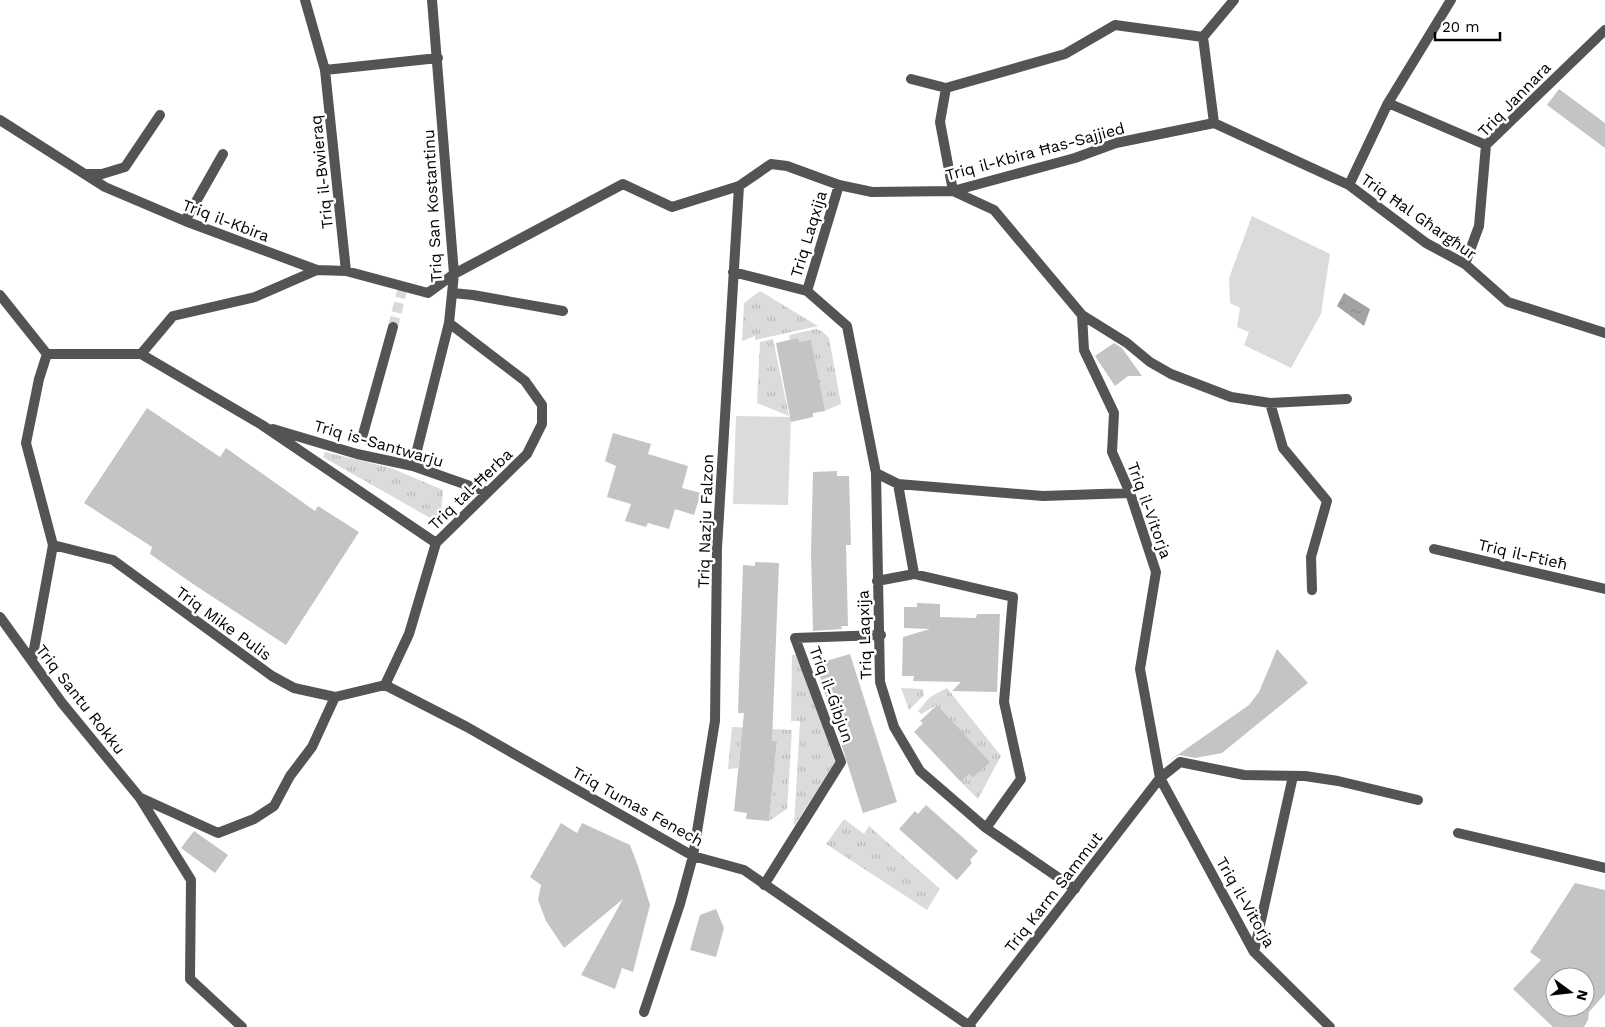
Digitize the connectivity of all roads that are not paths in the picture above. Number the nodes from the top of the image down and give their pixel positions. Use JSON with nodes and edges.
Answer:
{"nodes":[{"id":1,"x":305,"y":0,"type":"edge"},
{"id":2,"x":432,"y":0,"type":"edge"},
{"id":3,"x":1234,"y":0,"type":"edge"},
{"id":4,"x":1451,"y":0,"type":"edge"},
{"id":5,"x":1605,"y":30,"type":"edge"},
{"id":6,"x":1203,"y":37,"type":"junction"},
{"id":7,"x":438,"y":58,"type":"junction"},
{"id":8,"x":325,"y":70,"type":"junction"},
{"id":9,"x":911,"y":79,"type":"dead end"},
{"id":10,"x":946,"y":88,"type":"junction"},
{"id":11,"x":1388,"y":103,"type":"junction"},
{"id":12,"x":160,"y":115,"type":"dead end"},
{"id":13,"x":0,"y":120,"type":"edge"},
{"id":14,"x":1214,"y":123,"type":"junction"},
{"id":15,"x":1486,"y":145,"type":"junction"},
{"id":16,"x":223,"y":154,"type":"dead end"},
{"id":17,"x":83,"y":174,"type":"junction"},
{"id":18,"x":839,"y":185,"type":"junction"},
{"id":19,"x":1349,"y":185,"type":"junction"},
{"id":20,"x":739,"y":186,"type":"junction"},
{"id":21,"x":953,"y":191,"type":"junction"},
{"id":22,"x":185,"y":221,"type":"junction"},
{"id":23,"x":1465,"y":264,"type":"junction"},
{"id":24,"x":317,"y":270,"type":"junction"},
{"id":25,"x":346,"y":271,"type":"junction"},
{"id":26,"x":732,"y":272,"type":"junction"},
{"id":27,"x":454,"y":274,"type":"junction"},
{"id":28,"x":807,"y":291,"type":"junction"},
{"id":29,"x":452,"y":293,"type":"junction"},
{"id":30,"x":0,"y":295,"type":"edge"},
{"id":31,"x":562,"y":311,"type":"dead end"},
{"id":32,"x":1082,"y":315,"type":"junction"},
{"id":33,"x":449,"y":323,"type":"junction"},
{"id":34,"x":393,"y":327,"type":"tunnel mouth"},
{"id":35,"x":1605,"y":333,"type":"edge"},
{"id":36,"x":47,"y":354,"type":"junction"},
{"id":37,"x":141,"y":354,"type":"junction"},
{"id":38,"x":1347,"y":399,"type":"dead end"},
{"id":39,"x":1270,"y":403,"type":"junction"},
{"id":40,"x":262,"y":425,"type":"junction"},
{"id":41,"x":362,"y":438,"type":"dead end"},
{"id":42,"x":413,"y":466,"type":"junction"},
{"id":43,"x":876,"y":474,"type":"junction"},
{"id":44,"x":898,"y":484,"type":"junction"},
{"id":45,"x":487,"y":492,"type":"junction"},
{"id":46,"x":1130,"y":493,"type":"junction"},
{"id":47,"x":436,"y":543,"type":"junction"},
{"id":48,"x":53,"y":545,"type":"junction"},
{"id":49,"x":1434,"y":549,"type":"dead end"},
{"id":50,"x":914,"y":574,"type":"junction"},
{"id":51,"x":877,"y":582,"type":"junction"},
{"id":52,"x":1605,"y":589,"type":"edge"},
{"id":53,"x":1312,"y":590,"type":"dead end"},
{"id":54,"x":0,"y":617,"type":"edge"},
{"id":55,"x":880,"y":635,"type":"junction"},
{"id":56,"x":32,"y":660,"type":"junction"},
{"id":57,"x":385,"y":685,"type":"junction"},
{"id":58,"x":335,"y":697,"type":"junction"},
{"id":59,"x":1293,"y":776,"type":"junction"},
{"id":60,"x":1160,"y":778,"type":"junction"},
{"id":61,"x":140,"y":798,"type":"junction"},
{"id":62,"x":1418,"y":800,"type":"dead end"},
{"id":63,"x":986,"y":828,"type":"junction"},
{"id":64,"x":1458,"y":833,"type":"dead end"},
{"id":65,"x":692,"y":856,"type":"junction"},
{"id":66,"x":1605,"y":868,"type":"edge"},
{"id":67,"x":764,"y":884,"type":"junction"},
{"id":68,"x":1075,"y":889,"type":"junction"},
{"id":69,"x":1254,"y":952,"type":"junction"},
{"id":70,"x":644,"y":1012,"type":"dead end"},
{"id":71,"x":970,"y":1026,"type":"edge"},
{"id":72,"x":242,"y":1027,"type":"edge"},
{"id":73,"x":1330,"y":1027,"type":"edge"}],
"edges":[{"from":1,"to":8,"type":"street","name":"Triq il-Bwieraq"},
{"from":2,"to":7,"type":"street","name":"Triq San Kostantinu"},
{"from":3,"to":6,"type":"street"},
{"from":4,"to":11,"type":"street"},
{"from":5,"to":15,"type":"street","name":"Triq Jannara"},
{"from":6,"to":10,"type":"street"},
{"from":6,"to":14,"type":"street"},
{"from":7,"to":8,"type":"street"},
{"from":7,"to":27,"type":"street","name":"Triq San Kostantinu"},
{"from":8,"to":25,"type":"street","name":"Triq il-Bwieraq"},
{"from":9,"to":10,"type":"street"},
{"from":10,"to":21,"type":"street"},
{"from":11,"to":15,"type":"street"},
{"from":11,"to":19,"type":"street"},
{"from":12,"to":17,"type":"street"},
{"from":13,"to":17,"type":"street","name":"Triq il-Kbira"},
{"from":14,"to":19,"type":"street","name":"Triq Ħal Għargħur"},
{"from":14,"to":21,"type":"street","name":"Triq il-Kbira Ħas-Sajjied"},
{"from":15,"to":23,"type":"street","name":"Triq Jannara"},
{"from":16,"to":22,"type":"street"},
{"from":17,"to":22,"type":"street","name":"Triq il-Kbira"},
{"from":18,"to":20,"type":"street","name":"Triq il-Kbira Ħas-Sajjied"},
{"from":18,"to":21,"type":"street","name":"Triq il-Kbira Ħas-Sajjied"},
{"from":18,"to":28,"type":"street","name":"Triq Laqxija"},
{"from":19,"to":23,"type":"street","name":"Triq Ħal Għargħur"},
{"from":20,"to":26,"type":"street","name":"Triq Nazju Falzon"},
{"from":20,"to":27,"type":"street","name":"Triq il-Kbira Ħas-Sajjied"},
{"from":21,"to":32,"type":"street"},
{"from":22,"to":24,"type":"street","name":"Triq il-Kbira"},
{"from":23,"to":35,"type":"street","name":"Triq Ħal Għargħur"},
{"from":24,"to":25,"type":"street","name":"Triq il-Kbira"},
{"from":24,"to":37,"type":"street"},
{"from":25,"to":27,"type":"street","name":"Triq il-Kbira"},
{"from":26,"to":28,"type":"street","name":"Triq Laqxija"},
{"from":26,"to":65,"type":"street","name":"Triq Nazju Falzon"},
{"from":27,"to":29,"type":"street","name":"Triq San Kostantinu"},
{"from":28,"to":43,"type":"street","name":"Triq Laqxija"},
{"from":29,"to":31,"type":"street"},
{"from":29,"to":33,"type":"street","name":"Triq San Kostantinu"},
{"from":30,"to":36,"type":"street"},
{"from":32,"to":39,"type":"street"},
{"from":32,"to":46,"type":"street","name":"Triq il-Vitorja"},
{"from":33,"to":42,"type":"street","name":"Triq San Kostantinu"},
{"from":33,"to":45,"type":"street","name":"Triq tal-Ħerba"},
{"from":34,"to":41,"type":"street"},
{"from":36,"to":37,"type":"street"},
{"from":36,"to":48,"type":"street"},
{"from":37,"to":40,"type":"street","name":"Triq is-Santwarju"},
{"from":38,"to":39,"type":"street"},
{"from":39,"to":53,"type":"street"},
{"from":40,"to":42,"type":"street","name":"Triq is-Santwarju"},
{"from":40,"to":47,"type":"street","name":"Triq is-Santwarju"},
{"from":42,"to":45,"type":"street","name":"Triq is-Santwarju"},
{"from":43,"to":44,"type":"street"},
{"from":43,"to":51,"type":"street","name":"Triq Laqxija"},
{"from":44,"to":46,"type":"street"},
{"from":44,"to":50,"type":"street"},
{"from":45,"to":47,"type":"street","name":"Triq tal-Ħerba"},
{"from":46,"to":60,"type":"street","name":"Triq il-Vitorja"},
{"from":47,"to":57,"type":"street","name":"Triq tal-Ħerba"},
{"from":48,"to":56,"type":"street"},
{"from":48,"to":58,"type":"street","name":"Triq Mike Pulis"},
{"from":49,"to":52,"type":"street","name":"Triq il-Ftieħ"},
{"from":50,"to":51,"type":"street"},
{"from":50,"to":63,"type":"street"},
{"from":51,"to":55,"type":"street","name":"Triq Laqxija"},
{"from":54,"to":56,"type":"street","name":"Triq Santu Rokku"},
{"from":55,"to":63,"type":"street","name":"Triq Laqxija"},
{"from":55,"to":67,"type":"street","name":"Triq il-Ġibjun"},
{"from":56,"to":61,"type":"street","name":"Triq Santu Rokku"},
{"from":57,"to":58,"type":"street","name":"Triq Mike Pulis"},
{"from":57,"to":65,"type":"street","name":"Triq Tumas Fenech"},
{"from":58,"to":61,"type":"street"},
{"from":59,"to":60,"type":"street","name":"Triq Karm Sammut"},
{"from":59,"to":62,"type":"street"},
{"from":59,"to":69,"type":"street"},
{"from":60,"to":68,"type":"street","name":"Triq Karm Sammut"},
{"from":60,"to":69,"type":"street","name":"Triq il-Vitorja"},
{"from":61,"to":72,"type":"street","name":"Triq Santu Rokku"},
{"from":63,"to":68,"type":"street","name":"Triq Laqxija"},
{"from":64,"to":66,"type":"street"},
{"from":65,"to":67,"type":"street","name":"Triq Tumas Fenech"},
{"from":65,"to":70,"type":"street","name":"Triq Nazju Falzon"},
{"from":67,"to":71,"type":"street","name":"Triq Tumas Fenech"},
{"from":68,"to":71,"type":"street","name":"Triq Karm Sammut"},
{"from":69,"to":73,"type":"street","name":"Triq il-Vitorja"}]}
